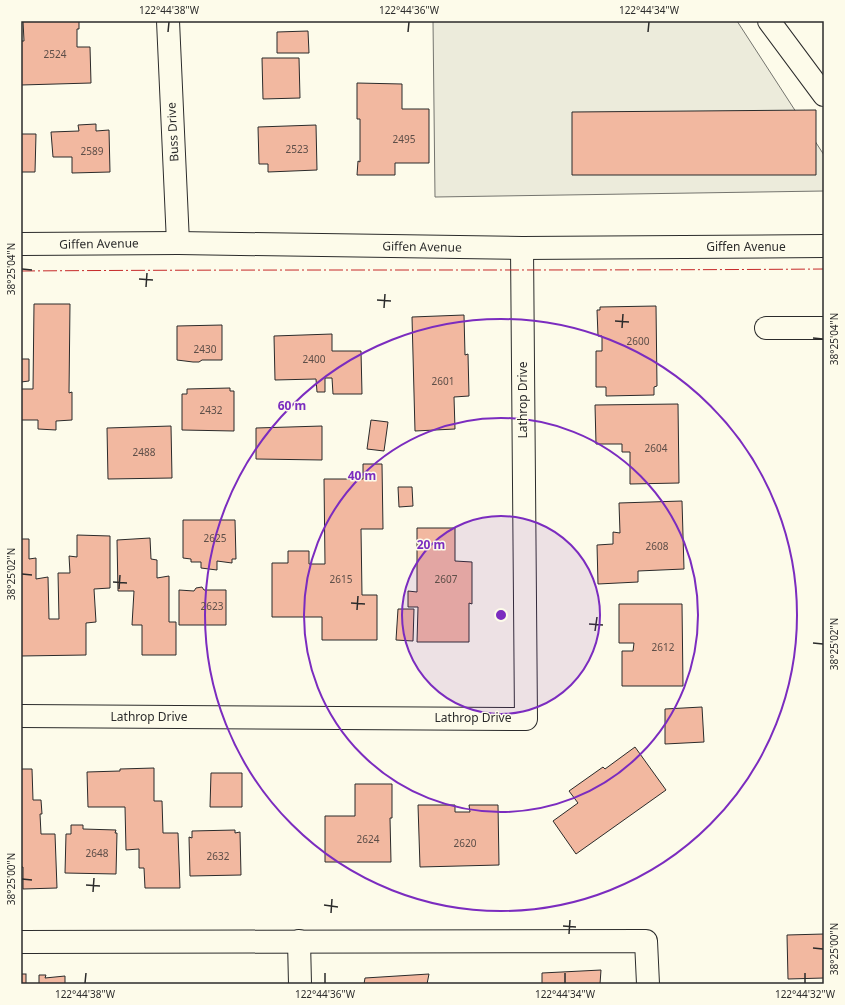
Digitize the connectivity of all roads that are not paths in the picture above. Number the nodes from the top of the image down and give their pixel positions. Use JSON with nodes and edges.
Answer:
{"nodes":[{"id":1,"x":168,"y":21,"type":"edge"},
{"id":2,"x":769,"y":21,"type":"edge"},
{"id":3,"x":824,"y":96,"type":"edge"},
{"id":4,"x":178,"y":243,"type":"junction"},
{"id":5,"x":21,"y":244,"type":"edge"},
{"id":6,"x":824,"y":246,"type":"edge"},
{"id":7,"x":522,"y":248,"type":"junction"},
{"id":8,"x":766,"y":328,"type":"dead end"},
{"id":9,"x":824,"y":328,"type":"edge"},
{"id":10,"x":21,"y":716,"type":"edge"},
{"id":11,"x":21,"y":942,"type":"edge"},
{"id":12,"x":299,"y":942,"type":"junction"},
{"id":13,"x":300,"y":984,"type":"edge"},
{"id":14,"x":648,"y":984,"type":"edge"}],
"edges":[{"from":1,"to":4,"type":"street","name":"Buss Drive"},
{"from":2,"to":3,"type":"street"},
{"from":4,"to":5,"type":"street","name":"Giffen Avenue"},
{"from":4,"to":7,"type":"street","name":"Giffen Avenue"},
{"from":6,"to":7,"type":"street","name":"Giffen Avenue"},
{"from":7,"to":10,"type":"street","name":"Lathrop Drive"},
{"from":8,"to":9,"type":"street"},
{"from":11,"to":12,"type":"street"},
{"from":12,"to":13,"type":"street"},
{"from":12,"to":14,"type":"street"}]}
